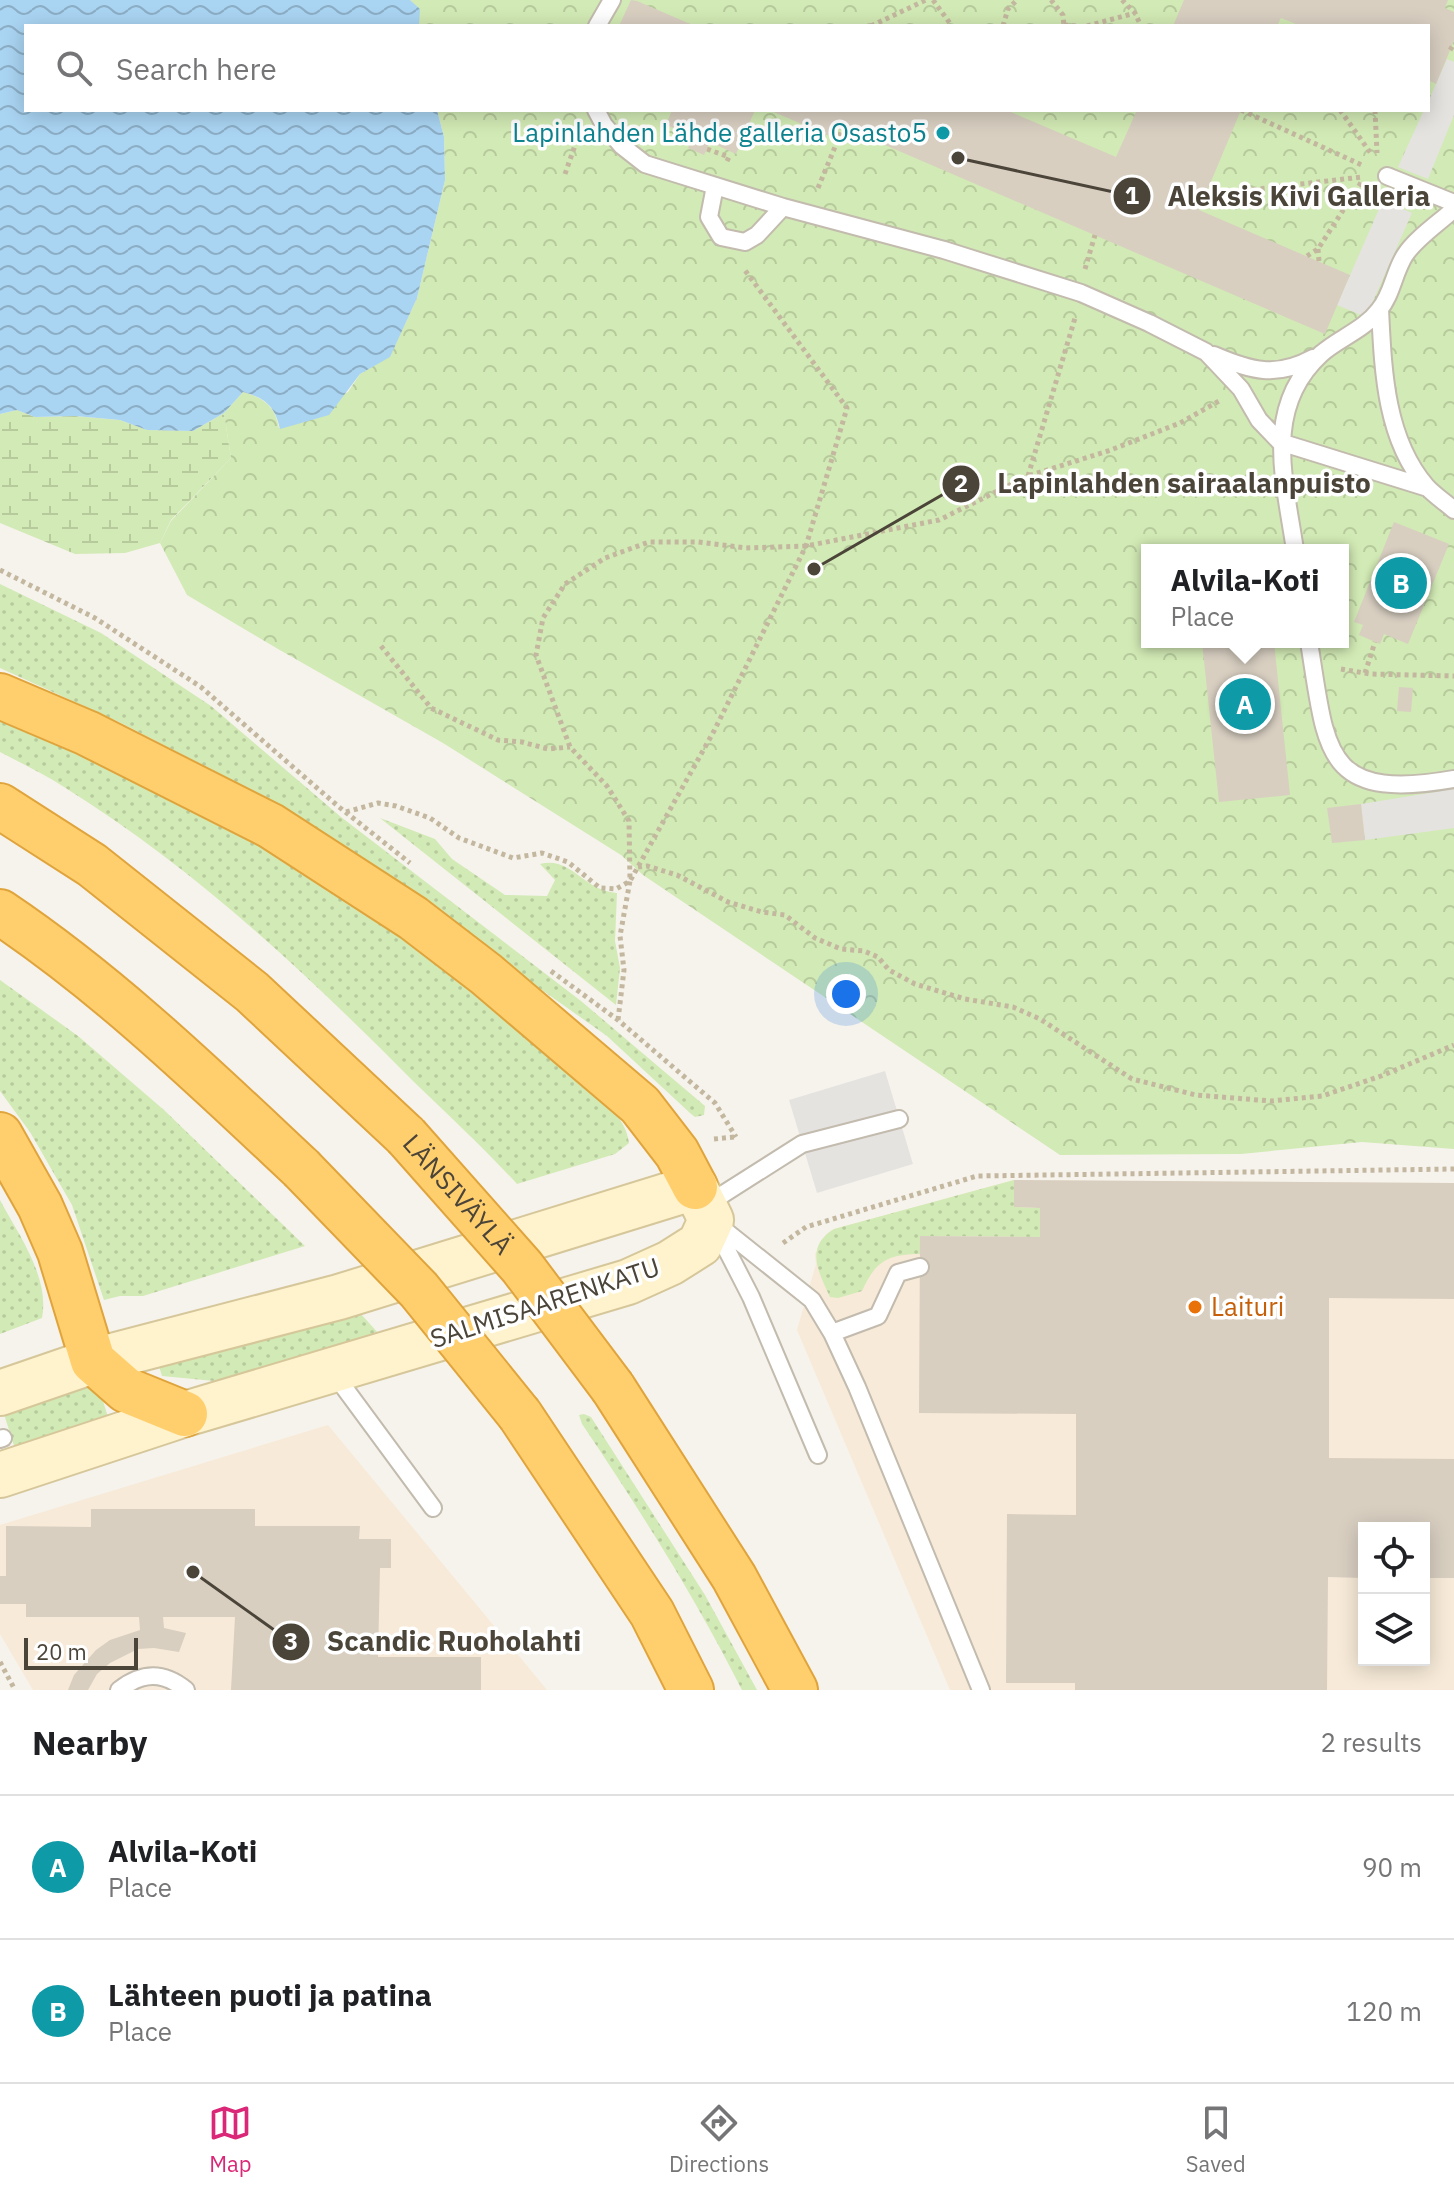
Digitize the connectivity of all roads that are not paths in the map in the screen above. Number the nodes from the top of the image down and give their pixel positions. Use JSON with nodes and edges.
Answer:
{"nodes":[{"id":1,"x":612,"y":0,"type":"edge"},
{"id":2,"x":598,"y":24,"type":"edge"},
{"id":3,"x":597,"y":112,"type":"edge"},
{"id":4,"x":1387,"y":176,"type":"road end"},
{"id":5,"x":715,"y":186,"type":"junction"},
{"id":6,"x":1454,"y":206,"type":"edge"},
{"id":7,"x":783,"y":207,"type":"junction"},
{"id":8,"x":1380,"y":309,"type":"junction"},
{"id":9,"x":1206,"y":352,"type":"junction"},
{"id":10,"x":1322,"y":353,"type":"junction"},
{"id":11,"x":1280,"y":442,"type":"junction"},
{"id":12,"x":1428,"y":488,"type":"junction"},
{"id":13,"x":1454,"y":510,"type":"edge"},
{"id":14,"x":1294,"y":544,"type":"edge"},
{"id":15,"x":1310,"y":648,"type":"edge"},
{"id":16,"x":0,"y":696,"type":"edge"},
{"id":17,"x":1454,"y":779,"type":"edge"},
{"id":18,"x":0,"y":806,"type":"edge"},
{"id":19,"x":0,"y":912,"type":"edge"},
{"id":20,"x":899,"y":1119,"type":"dead end"},
{"id":21,"x":0,"y":1135,"type":"edge"},
{"id":22,"x":704,"y":1204,"type":"junction"},
{"id":23,"x":920,"y":1267,"type":"dead end"},
{"id":24,"x":832,"y":1333,"type":"junction"},
{"id":25,"x":93,"y":1361,"type":"junction"},
{"id":26,"x":331,"y":1370,"type":"junction"},
{"id":27,"x":0,"y":1393,"type":"edge"},
{"id":28,"x":185,"y":1414,"type":"junction"},
{"id":29,"x":1,"y":1451,"type":"edge"},
{"id":30,"x":818,"y":1455,"type":"dead end"},
{"id":31,"x":433,"y":1508,"type":"dead end"},
{"id":32,"x":119,"y":1690,"type":"edge"},
{"id":33,"x":186,"y":1690,"type":"edge"},
{"id":34,"x":691,"y":1690,"type":"edge"},
{"id":35,"x":795,"y":1690,"type":"edge"},
{"id":36,"x":981,"y":1690,"type":"edge"}],
"edges":[{"from":1,"to":2,"type":"lane"},
{"from":3,"to":5,"type":"lane"},
{"from":4,"to":6,"type":"lane"},
{"from":5,"to":7,"type":"lane"},
{"from":5,"to":7,"type":"lane"},
{"from":6,"to":8,"type":"lane"},
{"from":7,"to":9,"type":"lane"},
{"from":8,"to":10,"type":"lane"},
{"from":8,"to":12,"type":"lane"},
{"from":9,"to":10,"type":"lane"},
{"from":9,"to":11,"type":"lane"},
{"from":10,"to":11,"type":"lane"},
{"from":11,"to":12,"type":"lane"},
{"from":11,"to":14,"type":"lane"},
{"from":12,"to":13,"type":"lane"},
{"from":15,"to":17,"type":"lane"},
{"from":16,"to":22,"type":"highway"},
{"from":18,"to":35,"type":"highway","name":"LÄNSIVÄYLÄ","bridge":true},
{"from":19,"to":34,"type":"highway","bridge":true},
{"from":20,"to":22,"type":"lane"},
{"from":21,"to":25,"type":"highway"},
{"from":22,"to":24,"type":"lane"},
{"from":22,"to":25,"type":"main road"},
{"from":22,"to":26,"type":"main road","name":"SALMISAARENKATU"},
{"from":22,"to":30,"type":"lane"},
{"from":23,"to":24,"type":"lane"},
{"from":24,"to":36,"type":"lane"},
{"from":25,"to":27,"type":"main road"},
{"from":25,"to":28,"type":"highway"},
{"from":26,"to":28,"type":"main road","name":"SALMISAARENKATU"},
{"from":26,"to":31,"type":"lane"},
{"from":28,"to":29,"type":"main road","name":"SALMISAARENKATU"},
{"from":32,"to":33,"type":"lane"}]}
